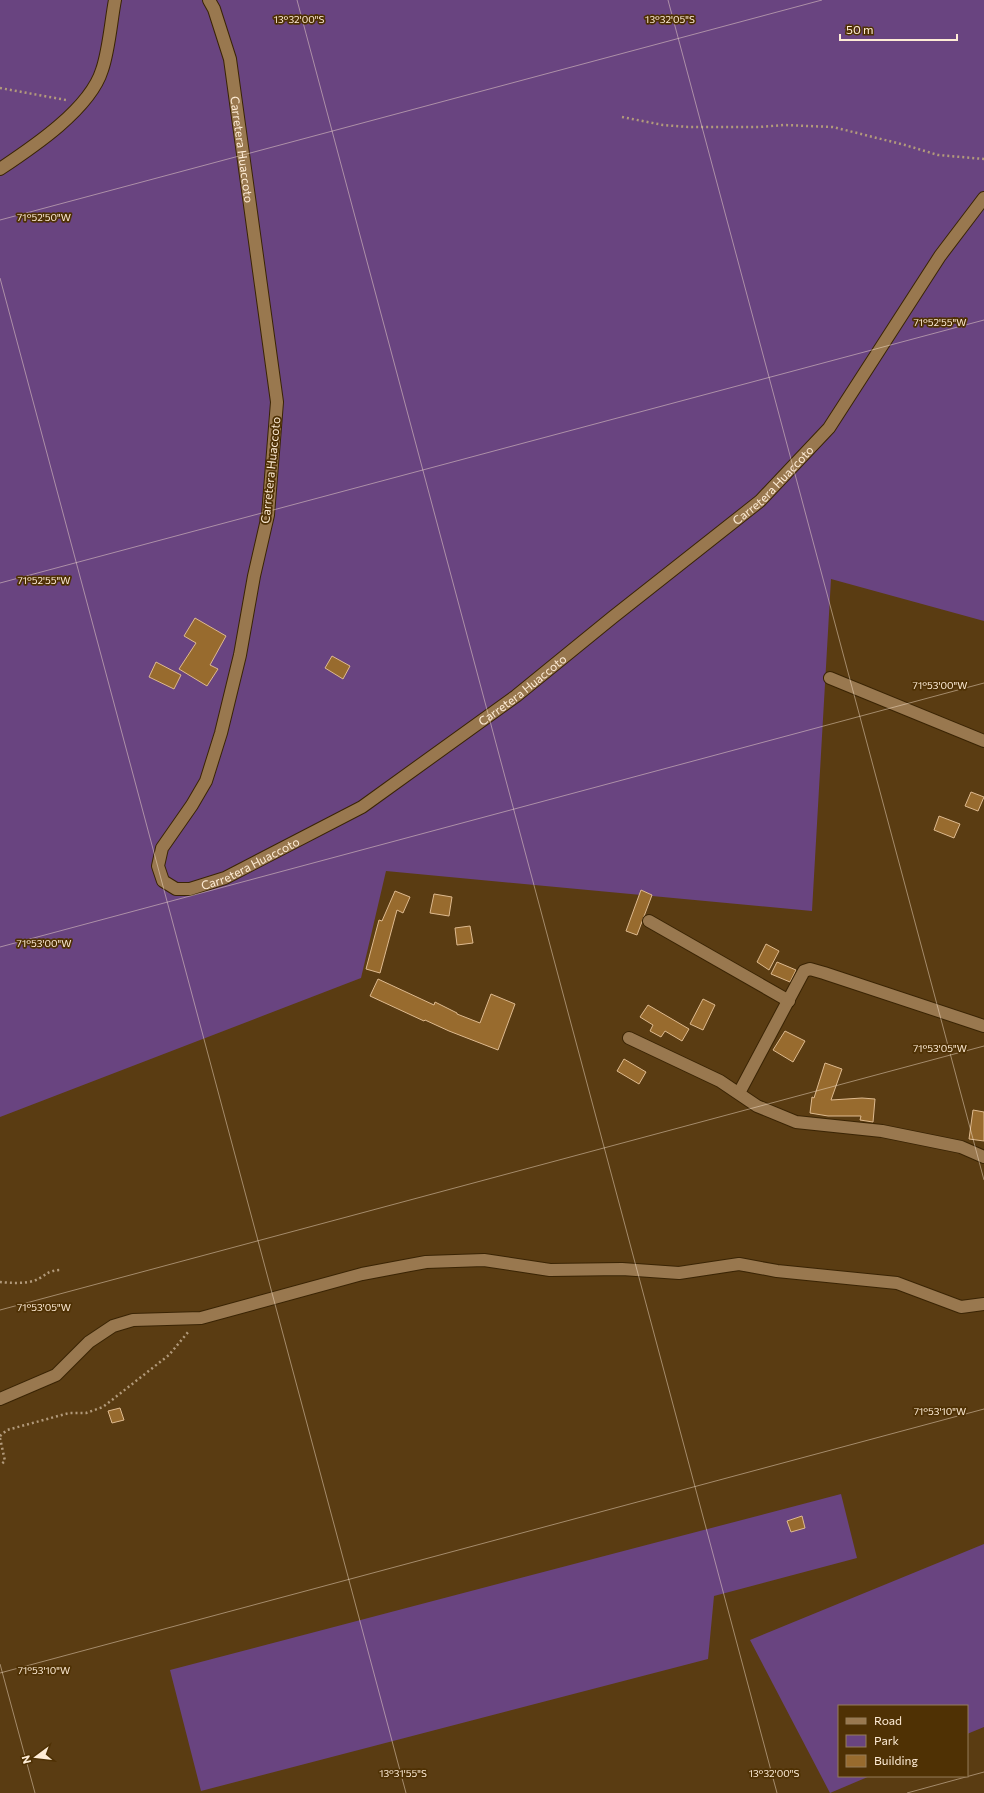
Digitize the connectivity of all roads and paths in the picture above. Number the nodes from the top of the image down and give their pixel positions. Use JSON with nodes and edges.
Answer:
{"nodes":[{"id":1,"x":115,"y":0,"type":"edge"},
{"id":2,"x":209,"y":0,"type":"edge"},
{"id":3,"x":0,"y":88,"type":"edge"},
{"id":4,"x":81,"y":103,"type":"junction"},
{"id":5,"x":622,"y":117,"type":"dead end"},
{"id":6,"x":984,"y":159,"type":"edge"},
{"id":7,"x":0,"y":169,"type":"edge"},
{"id":8,"x":984,"y":198,"type":"edge"},
{"id":9,"x":830,"y":678,"type":"dead end"},
{"id":10,"x":984,"y":741,"type":"edge"},
{"id":11,"x":649,"y":921,"type":"dead end"},
{"id":12,"x":789,"y":1001,"type":"junction"},
{"id":13,"x":984,"y":1026,"type":"edge"},
{"id":14,"x":629,"y":1038,"type":"dead end"},
{"id":15,"x":739,"y":1093,"type":"junction"},
{"id":16,"x":984,"y":1157,"type":"edge"},
{"id":17,"x":60,"y":1270,"type":"dead end"},
{"id":18,"x":0,"y":1282,"type":"edge"},
{"id":19,"x":984,"y":1304,"type":"edge"},
{"id":20,"x":201,"y":1318,"type":"junction"},
{"id":21,"x":0,"y":1399,"type":"edge"},
{"id":22,"x":0,"y":1437,"type":"edge"},
{"id":23,"x":0,"y":1465,"type":"edge"}],
"edges":[{"from":1,"to":4,"type":"street"},
{"from":2,"to":8,"type":"street","name":"Carretera Huaccoto"},
{"from":3,"to":4,"type":"path"},
{"from":4,"to":7,"type":"street"},
{"from":5,"to":6,"type":"path"},
{"from":9,"to":10,"type":"street"},
{"from":11,"to":12,"type":"street"},
{"from":12,"to":13,"type":"street"},
{"from":12,"to":15,"type":"street"},
{"from":14,"to":15,"type":"street"},
{"from":15,"to":16,"type":"street"},
{"from":17,"to":18,"type":"path"},
{"from":19,"to":20,"type":"street"},
{"from":20,"to":21,"type":"street"},
{"from":20,"to":22,"type":"path"},
{"from":22,"to":23,"type":"path"}]}
